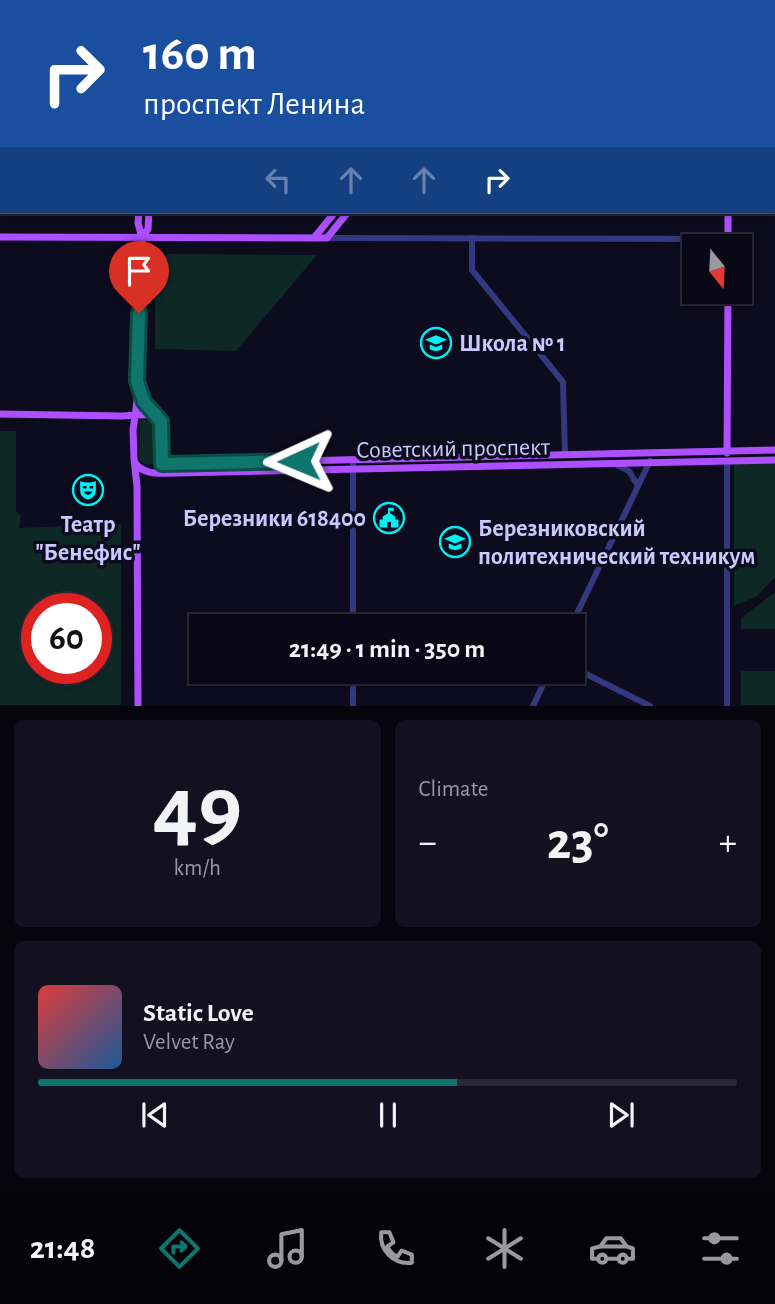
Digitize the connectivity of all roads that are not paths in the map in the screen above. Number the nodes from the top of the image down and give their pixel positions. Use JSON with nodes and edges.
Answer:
{"nodes":[{"id":1,"x":139,"y":214,"type":"edge"},
{"id":2,"x":149,"y":214,"type":"edge"},
{"id":3,"x":333,"y":214,"type":"edge"},
{"id":4,"x":346,"y":214,"type":"edge"},
{"id":5,"x":728,"y":214,"type":"edge"},
{"id":6,"x":728,"y":234,"type":"edge"},
{"id":7,"x":0,"y":237,"type":"edge"},
{"id":8,"x":142,"y":238,"type":"junction"},
{"id":9,"x":314,"y":238,"type":"junction"},
{"id":10,"x":327,"y":238,"type":"junction"},
{"id":11,"x":472,"y":238,"type":"junction"},
{"id":12,"x":682,"y":242,"type":"edge"},
{"id":13,"x":728,"y":304,"type":"edge"},
{"id":14,"x":137,"y":381,"type":"junction"},
{"id":15,"x":155,"y":414,"type":"junction"},
{"id":16,"x":0,"y":415,"type":"edge"},
{"id":17,"x":135,"y":415,"type":"junction"},
{"id":18,"x":775,"y":450,"type":"edge"},
{"id":19,"x":727,"y":451,"type":"junction"},
{"id":20,"x":655,"y":453,"type":"junction"},
{"id":21,"x":565,"y":455,"type":"junction"},
{"id":22,"x":353,"y":460,"type":"junction"},
{"id":23,"x":775,"y":460,"type":"edge"},
{"id":24,"x":727,"y":461,"type":"junction"},
{"id":25,"x":135,"y":463,"type":"junction"},
{"id":26,"x":650,"y":463,"type":"junction"},
{"id":27,"x":162,"y":464,"type":"junction"},
{"id":28,"x":613,"y":464,"type":"junction"},
{"id":29,"x":353,"y":470,"type":"junction"},
{"id":30,"x":151,"y":473,"type":"junction"},
{"id":31,"x":137,"y":486,"type":"junction"},
{"id":32,"x":638,"y":486,"type":"junction"},
{"id":33,"x":353,"y":614,"type":"edge"},
{"id":34,"x":577,"y":614,"type":"edge"},
{"id":35,"x":585,"y":673,"type":"edge"},
{"id":36,"x":353,"y":684,"type":"edge"},
{"id":37,"x":543,"y":684,"type":"edge"},
{"id":38,"x":138,"y":705,"type":"edge"},
{"id":39,"x":353,"y":705,"type":"edge"},
{"id":40,"x":533,"y":705,"type":"edge"},
{"id":41,"x":650,"y":705,"type":"edge"},
{"id":42,"x":727,"y":705,"type":"edge"}],
"edges":[{"from":1,"to":8,"type":"main road"},
{"from":2,"to":8,"type":"main road"},
{"from":3,"to":9,"type":"main road"},
{"from":4,"to":10,"type":"main road"},
{"from":5,"to":6,"type":"main road"},
{"from":7,"to":8,"type":"main road"},
{"from":8,"to":9,"type":"main road"},
{"from":8,"to":14,"type":"main road"},
{"from":9,"to":10,"type":"main road"},
{"from":10,"to":11,"type":"street"},
{"from":11,"to":12,"type":"street"},
{"from":11,"to":21,"type":"street"},
{"from":13,"to":19,"type":"main road"},
{"from":14,"to":15,"type":"main road"},
{"from":14,"to":17,"type":"main road"},
{"from":15,"to":17,"type":"main road"},
{"from":15,"to":27,"type":"main road"},
{"from":16,"to":17,"type":"main road"},
{"from":17,"to":25,"type":"main road"},
{"from":18,"to":19,"type":"main road","name":"Советский проспект"},
{"from":19,"to":20,"type":"main road","name":"Советский проспект"},
{"from":19,"to":24,"type":"main road"},
{"from":20,"to":21,"type":"main road","name":"Советский проспект"},
{"from":20,"to":26,"type":"street"},
{"from":21,"to":22,"type":"main road","name":"Советский проспект"},
{"from":22,"to":27,"type":"main road","name":"Советский проспект"},
{"from":22,"to":29,"type":"street"},
{"from":23,"to":24,"type":"main road","name":"Советский проспект"},
{"from":24,"to":26,"type":"main road","name":"Советский проспект"},
{"from":24,"to":42,"type":"street"},
{"from":25,"to":30,"type":"main road"},
{"from":25,"to":31,"type":"main road"},
{"from":26,"to":28,"type":"main road","name":"Советский проспект"},
{"from":26,"to":32,"type":"street"},
{"from":27,"to":30,"type":"main road"},
{"from":28,"to":29,"type":"main road","name":"Советский проспект"},
{"from":28,"to":32,"type":"street"},
{"from":29,"to":30,"type":"main road","name":"Советский проспект"},
{"from":29,"to":33,"type":"street"},
{"from":30,"to":31,"type":"main road"},
{"from":31,"to":38,"type":"main road"},
{"from":32,"to":34,"type":"street"},
{"from":35,"to":41,"type":"street"},
{"from":36,"to":39,"type":"street"},
{"from":37,"to":40,"type":"street"}]}
